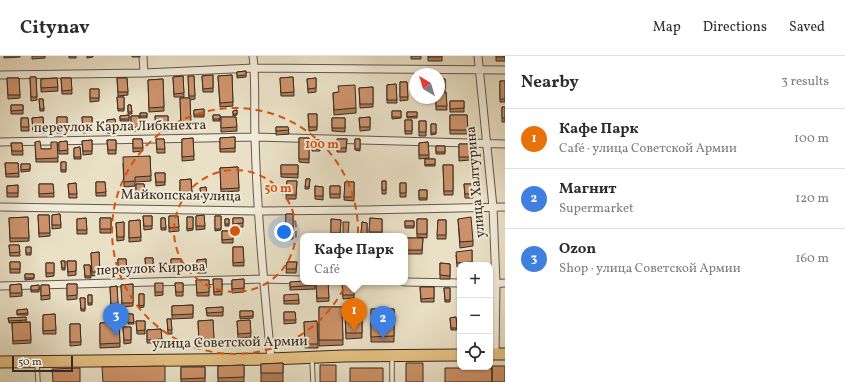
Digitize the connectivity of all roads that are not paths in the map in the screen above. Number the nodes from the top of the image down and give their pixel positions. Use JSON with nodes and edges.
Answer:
{"nodes":[{"id":1,"x":143,"y":56,"type":"edge"},
{"id":2,"x":253,"y":56,"type":"edge"},
{"id":3,"x":478,"y":56,"type":"edge"},
{"id":4,"x":254,"y":68,"type":"junction"},
{"id":5,"x":479,"y":70,"type":"junction"},
{"id":6,"x":505,"y":70,"type":"edge"},
{"id":7,"x":144,"y":73,"type":"junction"},
{"id":8,"x":0,"y":75,"type":"edge"},
{"id":9,"x":254,"y":137,"type":"junction"},
{"id":10,"x":0,"y":142,"type":"edge"},
{"id":11,"x":486,"y":143,"type":"junction"},
{"id":12,"x":505,"y":144,"type":"edge"},
{"id":13,"x":493,"y":206,"type":"junction"},
{"id":14,"x":0,"y":207,"type":"edge"},
{"id":15,"x":505,"y":207,"type":"edge"},
{"id":16,"x":259,"y":211,"type":"junction"},
{"id":17,"x":493,"y":262,"type":"edge"},
{"id":18,"x":264,"y":279,"type":"junction"},
{"id":19,"x":300,"y":280,"type":"edge"},
{"id":20,"x":408,"y":282,"type":"edge"},
{"id":21,"x":457,"y":283,"type":"edge"},
{"id":22,"x":493,"y":284,"type":"edge"},
{"id":23,"x":505,"y":284,"type":"edge"},
{"id":24,"x":0,"y":286,"type":"edge"},
{"id":25,"x":497,"y":354,"type":"edge"},
{"id":26,"x":457,"y":355,"type":"edge"},
{"id":27,"x":392,"y":356,"type":"junction"},
{"id":28,"x":312,"y":357,"type":"junction"},
{"id":29,"x":271,"y":359,"type":"junction"},
{"id":30,"x":37,"y":360,"type":"junction"},
{"id":31,"x":0,"y":362,"type":"edge"},
{"id":32,"x":38,"y":382,"type":"edge"},
{"id":33,"x":313,"y":382,"type":"edge"},
{"id":34,"x":392,"y":382,"type":"edge"}],
"edges":[{"from":1,"to":7,"type":"street"},
{"from":2,"to":4,"type":"street"},
{"from":3,"to":5,"type":"street","name":"улица Халтурина"},
{"from":4,"to":5,"type":"street"},
{"from":4,"to":7,"type":"street"},
{"from":4,"to":9,"type":"street"},
{"from":5,"to":6,"type":"street"},
{"from":5,"to":11,"type":"street","name":"улица Халтурина"},
{"from":7,"to":8,"type":"street"},
{"from":9,"to":10,"type":"street","name":"переулок Карла Либкнехта"},
{"from":9,"to":11,"type":"street","name":"переулок Карла Либкнехта"},
{"from":9,"to":16,"type":"street"},
{"from":11,"to":12,"type":"street","name":"переулок Карла Либкнехта"},
{"from":11,"to":13,"type":"street","name":"улица Халтурина"},
{"from":13,"to":15,"type":"street","name":"Майкопская улица"},
{"from":13,"to":16,"type":"street","name":"Майкопская улица"},
{"from":13,"to":17,"type":"street","name":"улица Халтурина"},
{"from":14,"to":16,"type":"street","name":"Майкопская улица"},
{"from":16,"to":18,"type":"street"},
{"from":18,"to":19,"type":"street","name":"переулок Кирова"},
{"from":18,"to":24,"type":"street","name":"переулок Кирова"},
{"from":18,"to":29,"type":"street"},
{"from":20,"to":21,"type":"street"},
{"from":22,"to":23,"type":"street"},
{"from":22,"to":25,"type":"street","name":"улица Халтурина"},
{"from":26,"to":27,"type":"main road","name":"улица Советской Армии"},
{"from":27,"to":28,"type":"main road","name":"улица Советской Армии"},
{"from":27,"to":34,"type":"lane"},
{"from":28,"to":29,"type":"main road","name":"улица Советской Армии"},
{"from":28,"to":33,"type":"lane"},
{"from":29,"to":30,"type":"main road","name":"улица Советской Армии"},
{"from":30,"to":31,"type":"main road","name":"улица Советской Армии"},
{"from":30,"to":32,"type":"lane"}]}
